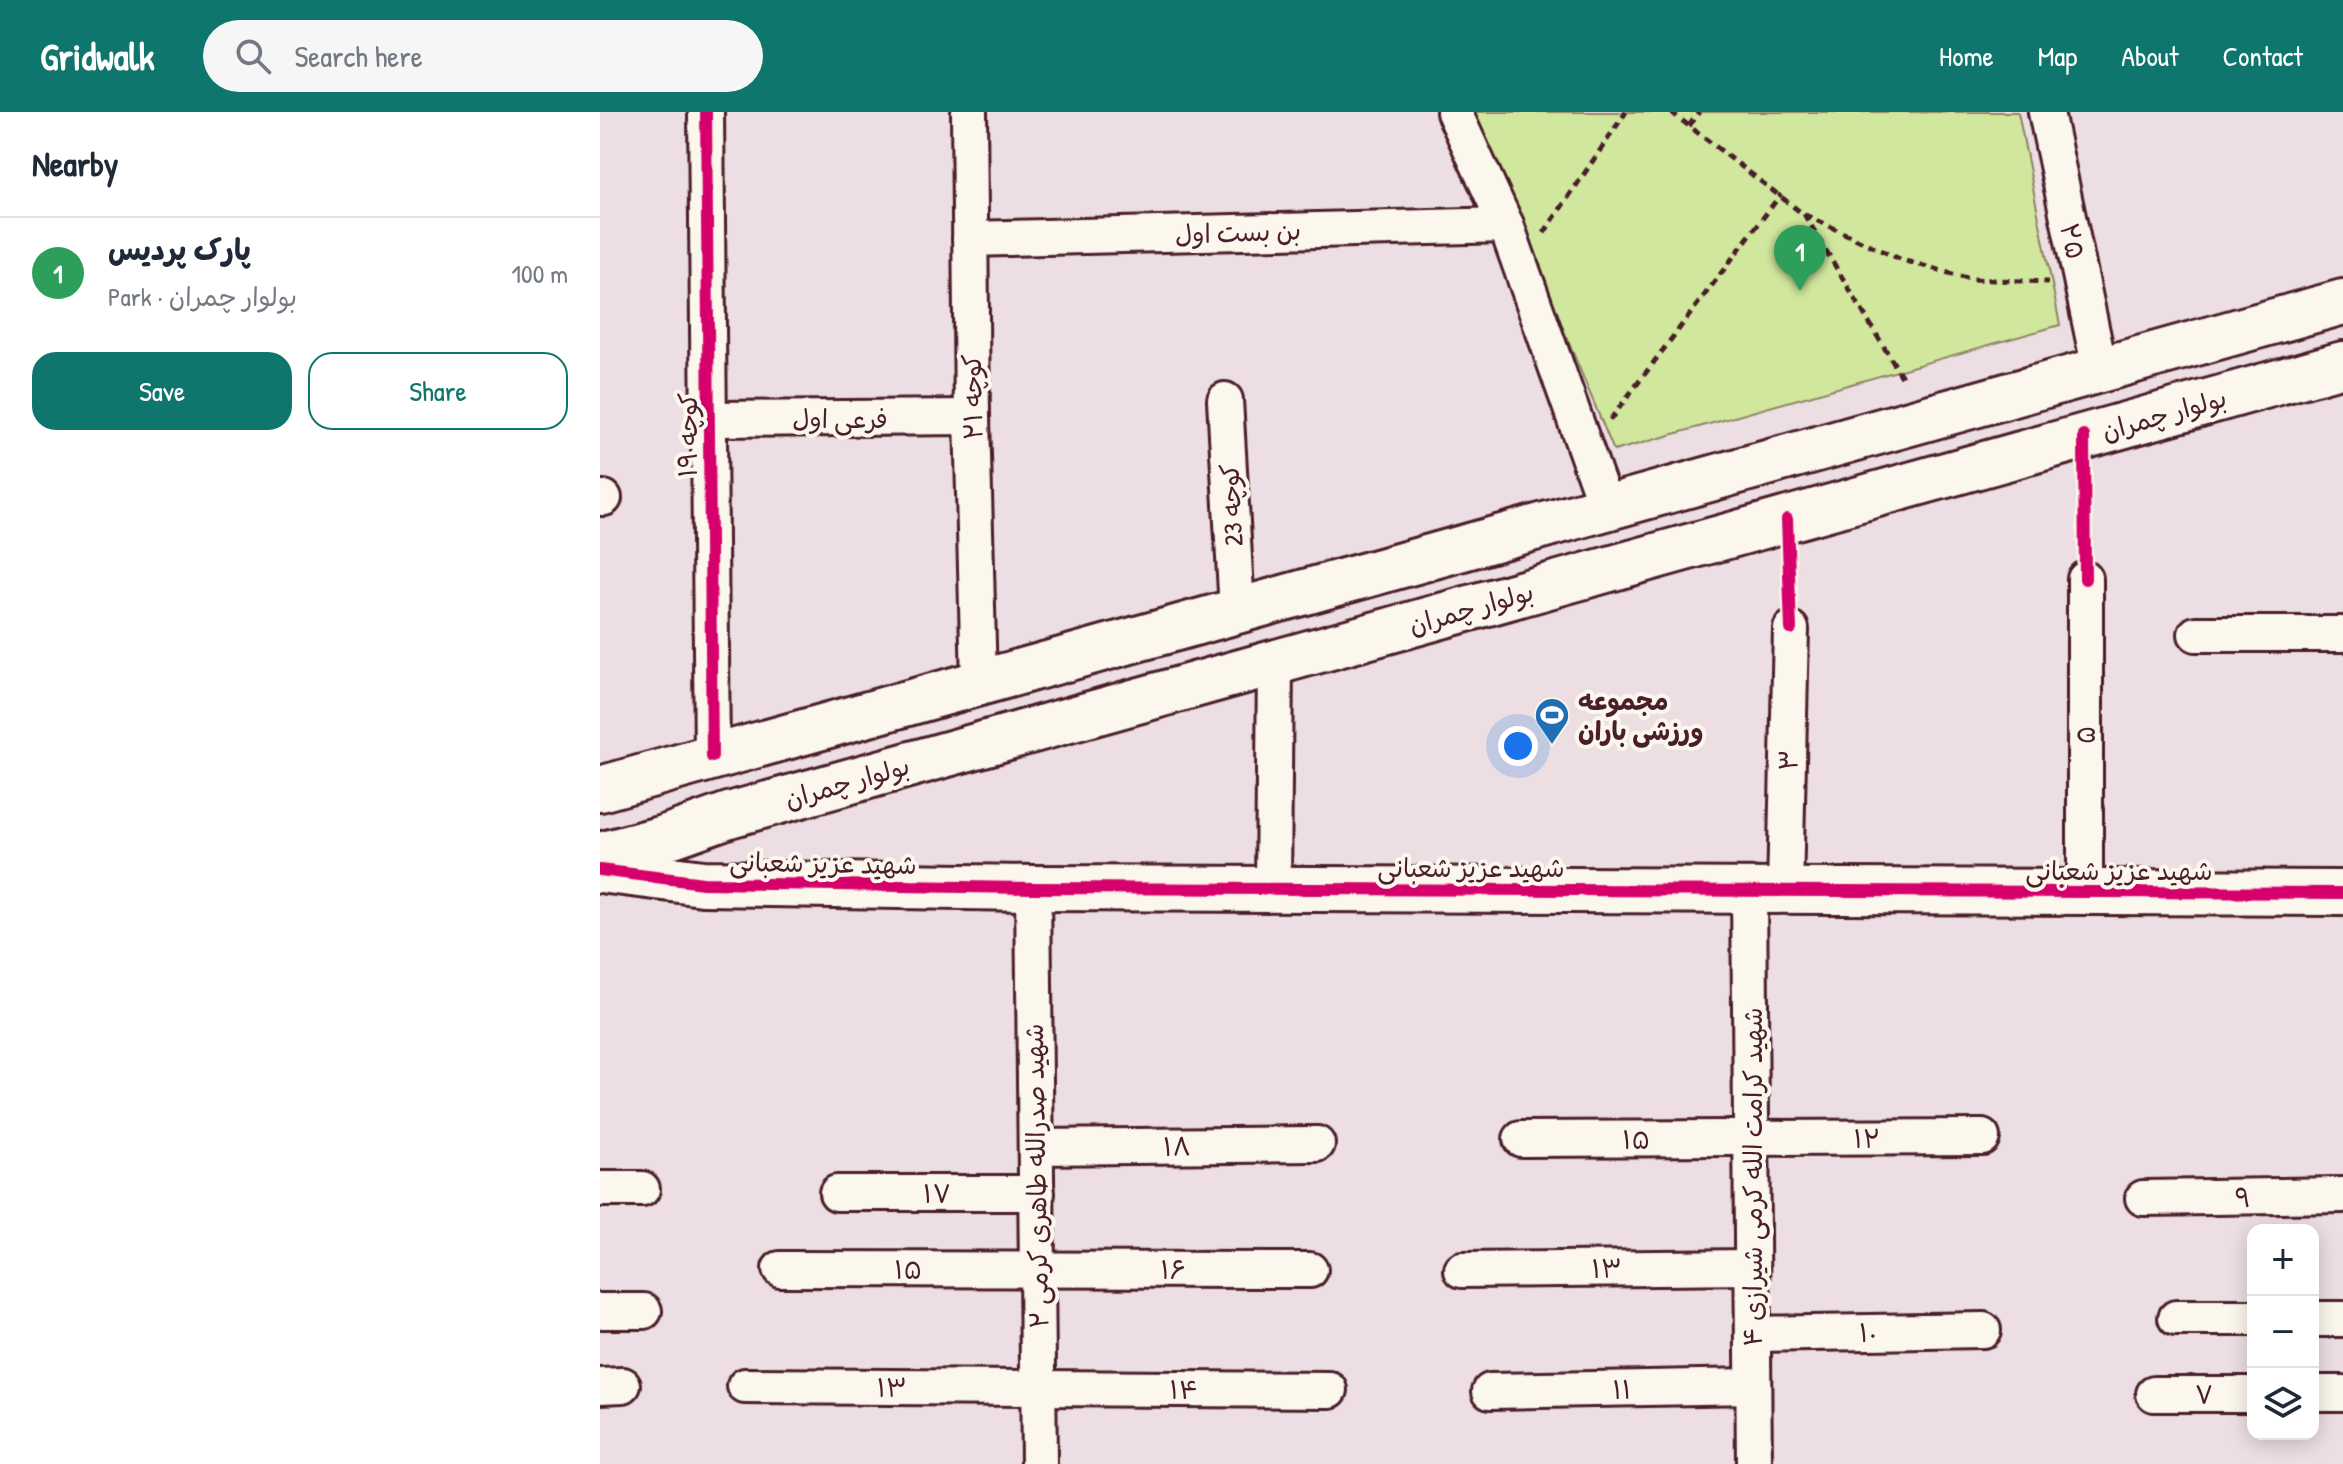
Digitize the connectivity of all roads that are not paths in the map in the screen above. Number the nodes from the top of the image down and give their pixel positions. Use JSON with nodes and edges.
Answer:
{"nodes":[{"id":1,"x":706,"y":112,"type":"edge"},
{"id":2,"x":969,"y":112,"type":"edge"},
{"id":3,"x":1454,"y":112,"type":"edge"},
{"id":4,"x":2046,"y":112,"type":"edge"},
{"id":5,"x":1506,"y":225,"type":"junction"},
{"id":6,"x":970,"y":239,"type":"junction"},
{"id":7,"x":2343,"y":302,"type":"edge"},
{"id":8,"x":2343,"y":364,"type":"edge"},
{"id":9,"x":2100,"y":370,"type":"junction"},
{"id":10,"x":1225,"y":400,"type":"dead end"},
{"id":11,"x":972,"y":417,"type":"junction"},
{"id":12,"x":709,"y":419,"type":"junction"},
{"id":13,"x":1606,"y":507,"type":"junction"},
{"id":14,"x":2085,"y":579,"type":"dead end"},
{"id":15,"x":1237,"y":610,"type":"junction"},
{"id":16,"x":1791,"y":629,"type":"dead end"},
{"id":17,"x":2196,"y":634,"type":"dead end"},
{"id":18,"x":2343,"y":634,"type":"edge"},
{"id":19,"x":1275,"y":662,"type":"junction"},
{"id":20,"x":979,"y":682,"type":"junction"},
{"id":21,"x":712,"y":757,"type":"junction"},
{"id":22,"x":600,"y":789,"type":"edge"},
{"id":23,"x":600,"y":855,"type":"edge"},
{"id":24,"x":600,"y":870,"type":"edge"},
{"id":25,"x":1033,"y":888,"type":"junction"},
{"id":26,"x":1273,"y":889,"type":"junction"},
{"id":27,"x":1767,"y":891,"type":"junction"},
{"id":28,"x":2085,"y":892,"type":"junction"},
{"id":29,"x":2343,"y":893,"type":"edge"},
{"id":30,"x":1982,"y":1137,"type":"dead end"},
{"id":31,"x":1751,"y":1138,"type":"junction"},
{"id":32,"x":1521,"y":1139,"type":"dead end"},
{"id":33,"x":1317,"y":1144,"type":"dead end"},
{"id":34,"x":1036,"y":1147,"type":"junction"},
{"id":35,"x":600,"y":1189,"type":"edge"},
{"id":36,"x":642,"y":1189,"type":"dead end"},
{"id":37,"x":837,"y":1193,"type":"dead end"},
{"id":38,"x":1037,"y":1193,"type":"junction"},
{"id":39,"x":2343,"y":1195,"type":"edge"},
{"id":40,"x":2143,"y":1198,"type":"dead end"},
{"id":41,"x":1752,"y":1267,"type":"junction"},
{"id":42,"x":780,"y":1269,"type":"dead end"},
{"id":43,"x":1037,"y":1269,"type":"junction"},
{"id":44,"x":1310,"y":1270,"type":"dead end"},
{"id":45,"x":1462,"y":1270,"type":"dead end"},
{"id":46,"x":600,"y":1311,"type":"edge"},
{"id":47,"x":644,"y":1311,"type":"dead end"},
{"id":48,"x":2176,"y":1318,"type":"dead end"},
{"id":49,"x":2247,"y":1318,"type":"edge"},
{"id":50,"x":2319,"y":1319,"type":"edge"},
{"id":51,"x":2343,"y":1319,"type":"edge"},
{"id":52,"x":1983,"y":1330,"type":"dead end"},
{"id":53,"x":1753,"y":1334,"type":"junction"},
{"id":54,"x":745,"y":1386,"type":"dead end"},
{"id":55,"x":1753,"y":1386,"type":"junction"},
{"id":56,"x":1038,"y":1388,"type":"junction"},
{"id":57,"x":1330,"y":1390,"type":"dead end"},
{"id":58,"x":1490,"y":1391,"type":"dead end"},
{"id":59,"x":2319,"y":1393,"type":"edge"},
{"id":60,"x":2343,"y":1393,"type":"edge"},
{"id":61,"x":2154,"y":1394,"type":"dead end"},
{"id":62,"x":2247,"y":1394,"type":"edge"},
{"id":63,"x":1039,"y":1464,"type":"edge"},
{"id":64,"x":1754,"y":1464,"type":"edge"}],
"edges":[{"from":1,"to":12,"type":"street","name":"کوچه ۱۹"},
{"from":2,"to":6,"type":"street","name":"کوچه ۲۱"},
{"from":3,"to":5,"type":"street"},
{"from":4,"to":9,"type":"street","name":"۲۵"},
{"from":5,"to":6,"type":"street","name":"بن بست اول"},
{"from":5,"to":13,"type":"street"},
{"from":6,"to":11,"type":"street","name":"کوچه ۲۱"},
{"from":7,"to":9,"type":"main road"},
{"from":8,"to":19,"type":"main road","name":"بولوار چمران"},
{"from":9,"to":13,"type":"main road"},
{"from":10,"to":15,"type":"street","name":"کوچه 23"},
{"from":11,"to":12,"type":"street","name":"فرعی اول"},
{"from":11,"to":20,"type":"street","name":"کوچه ۲۱"},
{"from":12,"to":21,"type":"street","name":"کوچه ۱۹"},
{"from":13,"to":15,"type":"main road"},
{"from":14,"to":28,"type":"street","name":"۵"},
{"from":15,"to":20,"type":"main road"},
{"from":16,"to":27,"type":"street","name":"۳"},
{"from":17,"to":18,"type":"street"},
{"from":19,"to":23,"type":"main road","name":"بولوار چمران"},
{"from":19,"to":26,"type":"street"},
{"from":20,"to":21,"type":"main road"},
{"from":21,"to":22,"type":"main road"},
{"from":24,"to":25,"type":"main road","name":"شهید عزیز شعبانی"},
{"from":25,"to":26,"type":"main road","name":"شهید عزیز شعبانی"},
{"from":25,"to":34,"type":"street","name":"شهید صدرالله طاهری کرمی ۲"},
{"from":26,"to":27,"type":"main road","name":"شهید عزیز شعبانی"},
{"from":27,"to":28,"type":"main road","name":"شهید عزیز شعبانی"},
{"from":27,"to":31,"type":"street","name":"شهید کرامت الله کرمی شیرازی ۴"},
{"from":28,"to":29,"type":"main road","name":"شهید عزیز شعبانی"},
{"from":30,"to":31,"type":"street","name":"۱۲"},
{"from":31,"to":32,"type":"street","name":"۱۵"},
{"from":31,"to":41,"type":"street","name":"شهید کرامت الله کرمی شیرازی ۴"},
{"from":33,"to":34,"type":"street","name":"۱۸"},
{"from":34,"to":38,"type":"street","name":"شهید صدرالله طاهری کرمی ۲"},
{"from":35,"to":36,"type":"street"},
{"from":37,"to":38,"type":"street","name":"۱۷"},
{"from":38,"to":43,"type":"street","name":"شهید صدرالله طاهری کرمی ۲"},
{"from":39,"to":40,"type":"street","name":"۹"},
{"from":41,"to":45,"type":"street","name":"۱۳"},
{"from":41,"to":53,"type":"street","name":"شهید کرامت الله کرمی شیرازی ۴"},
{"from":42,"to":43,"type":"street","name":"۱۵"},
{"from":43,"to":44,"type":"street","name":"۱۶"},
{"from":43,"to":56,"type":"street","name":"شهید صدرالله طاهری کرمی ۲"},
{"from":46,"to":47,"type":"street"},
{"from":48,"to":49,"type":"street"},
{"from":50,"to":51,"type":"street"},
{"from":52,"to":53,"type":"street","name":"۱۰"},
{"from":53,"to":55,"type":"street","name":"شهید کرامت الله کرمی شیرازی ۴"},
{"from":54,"to":56,"type":"street","name":"۱۳"},
{"from":55,"to":58,"type":"street","name":"۱۱"},
{"from":55,"to":64,"type":"street","name":"شهید کرامت الله کرمی شیرازی ۴"},
{"from":56,"to":57,"type":"street","name":"۱۴"},
{"from":56,"to":63,"type":"street","name":"شهید صدرالله طاهری کرمی ۲"},
{"from":59,"to":60,"type":"street"},
{"from":61,"to":62,"type":"street","name":"۷"}]}
